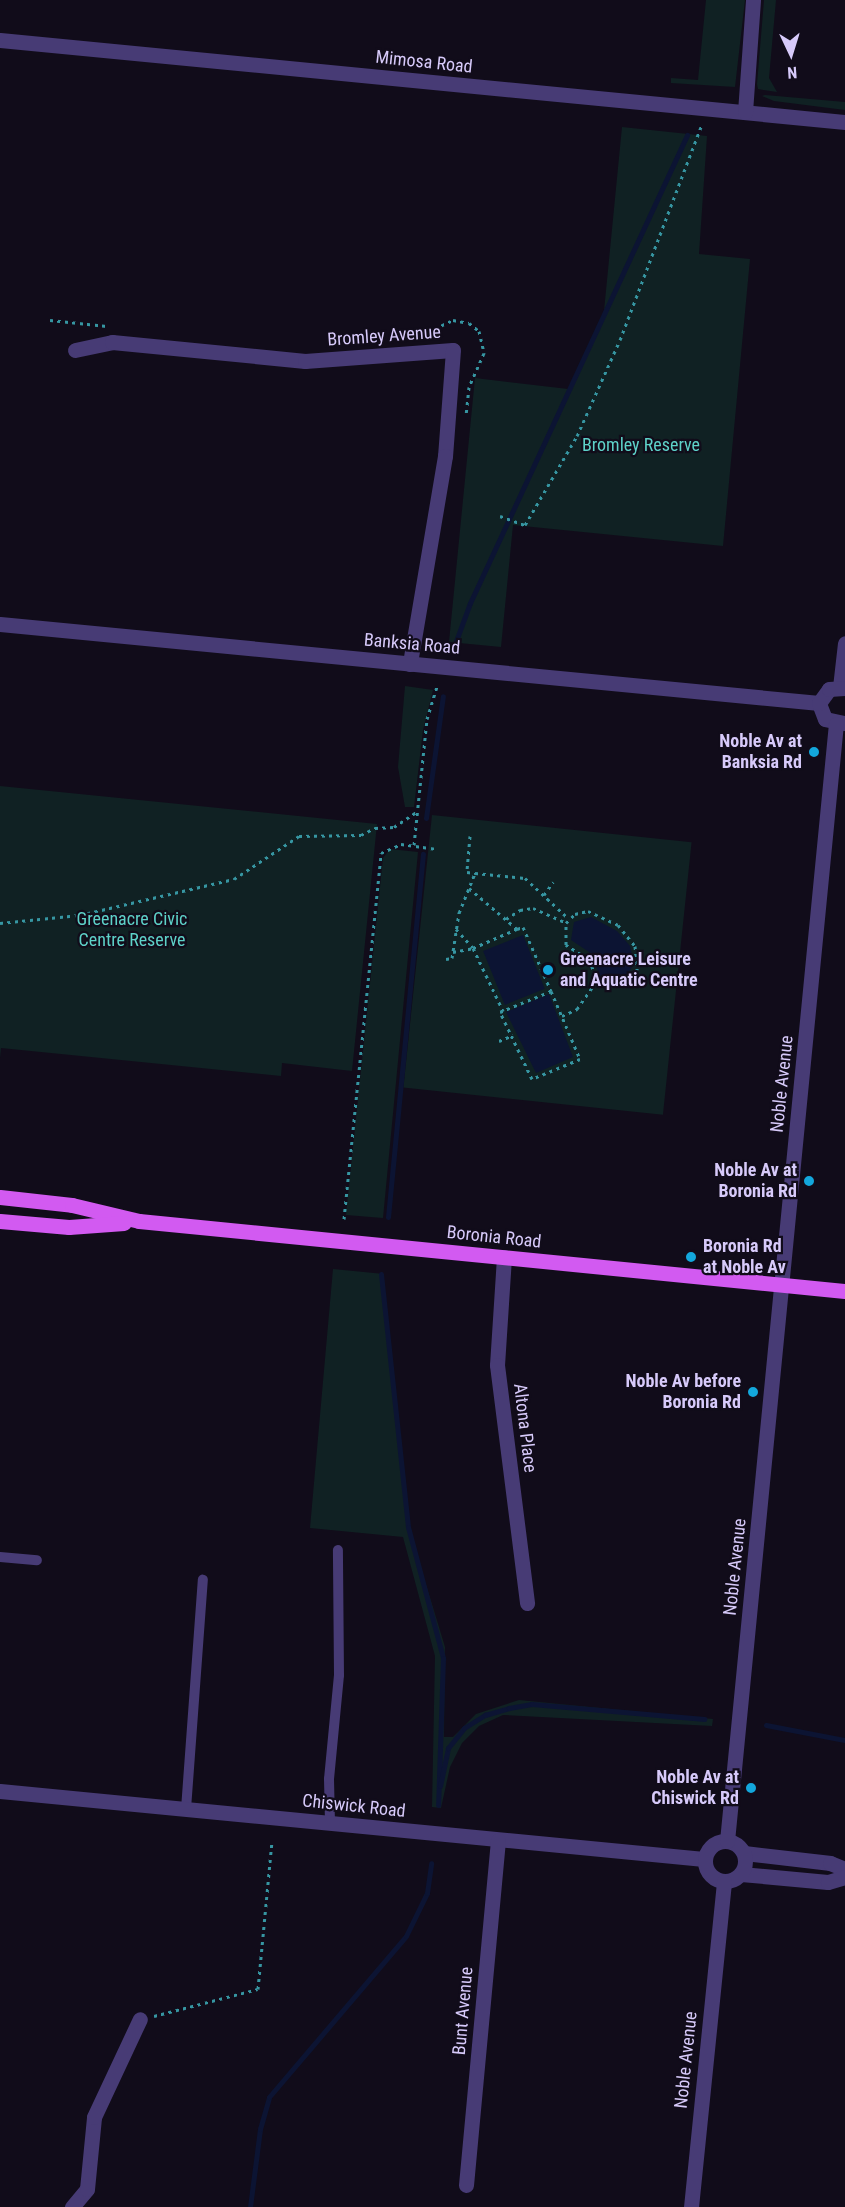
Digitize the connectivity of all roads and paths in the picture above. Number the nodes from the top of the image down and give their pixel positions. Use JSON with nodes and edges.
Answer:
{"nodes":[{"id":1,"x":753,"y":0,"type":"edge"},
{"id":2,"x":0,"y":40,"type":"edge"},
{"id":3,"x":704,"y":108,"type":"junction"},
{"id":4,"x":745,"y":112,"type":"junction"},
{"id":5,"x":845,"y":122,"type":"edge"},
{"id":6,"x":75,"y":350,"type":"dead end"},
{"id":7,"x":500,"y":516,"type":"dead end"},
{"id":8,"x":0,"y":624,"type":"edge"},
{"id":9,"x":845,"y":644,"type":"edge"},
{"id":10,"x":410,"y":664,"type":"junction"},
{"id":11,"x":437,"y":687,"type":"dead end"},
{"id":12,"x":843,"y":687,"type":"edge"},
{"id":13,"x":819,"y":703,"type":"junction"},
{"id":14,"x":840,"y":724,"type":"edge"},
{"id":15,"x":416,"y":812,"type":"junction"},
{"id":16,"x":470,"y":836,"type":"dead end"},
{"id":17,"x":414,"y":846,"type":"junction"},
{"id":18,"x":437,"y":849,"type":"dead end"},
{"id":19,"x":475,"y":873,"type":"junction"},
{"id":20,"x":553,"y":882,"type":"dead end"},
{"id":21,"x":469,"y":888,"type":"junction"},
{"id":22,"x":544,"y":895,"type":"junction"},
{"id":23,"x":506,"y":919,"type":"junction"},
{"id":24,"x":569,"y":919,"type":"junction"},
{"id":25,"x":0,"y":923,"type":"edge"},
{"id":26,"x":566,"y":923,"type":"junction"},
{"id":27,"x":456,"y":929,"type":"junction"},
{"id":28,"x":517,"y":929,"type":"junction"},
{"id":29,"x":473,"y":948,"type":"junction"},
{"id":30,"x":453,"y":952,"type":"junction"},
{"id":31,"x":446,"y":959,"type":"dead end"},
{"id":32,"x":597,"y":980,"type":"junction"},
{"id":33,"x":551,"y":991,"type":"junction"},
{"id":34,"x":503,"y":1011,"type":"junction"},
{"id":35,"x":562,"y":1016,"type":"junction"},
{"id":36,"x":513,"y":1035,"type":"junction"},
{"id":37,"x":499,"y":1041,"type":"dead end"},
{"id":38,"x":0,"y":1197,"type":"edge"},
{"id":39,"x":344,"y":1220,"type":"dead end"},
{"id":40,"x":0,"y":1221,"type":"edge"},
{"id":41,"x":139,"y":1221,"type":"junction"},
{"id":42,"x":504,"y":1257,"type":"junction"},
{"id":43,"x":782,"y":1285,"type":"junction"},
{"id":44,"x":845,"y":1291,"type":"edge"},
{"id":45,"x":338,"y":1550,"type":"dead end"},
{"id":46,"x":0,"y":1557,"type":"edge"},
{"id":47,"x":37,"y":1560,"type":"dead end"},
{"id":48,"x":203,"y":1580,"type":"dead end"},
{"id":49,"x":527,"y":1604,"type":"dead end"},
{"id":50,"x":0,"y":1791,"type":"edge"},
{"id":51,"x":186,"y":1809,"type":"junction"},
{"id":52,"x":330,"y":1823,"type":"junction"},
{"id":53,"x":272,"y":1840,"type":"dead end"},
{"id":54,"x":498,"y":1840,"type":"junction"},
{"id":55,"x":727,"y":1841,"type":"junction"},
{"id":56,"x":744,"y":1853,"type":"junction"},
{"id":57,"x":704,"y":1859,"type":"junction"},
{"id":58,"x":845,"y":1869,"type":"edge"},
{"id":59,"x":741,"y":1874,"type":"junction"},
{"id":60,"x":845,"y":1877,"type":"edge"},
{"id":61,"x":724,"y":1882,"type":"junction"},
{"id":62,"x":140,"y":2019,"type":"joint"},
{"id":63,"x":466,"y":2185,"type":"dead end"},
{"id":64,"x":72,"y":2207,"type":"edge"},
{"id":65,"x":691,"y":2207,"type":"edge"}],
"edges":[{"from":1,"to":4,"type":"street"},
{"from":2,"to":3,"type":"street","name":"Mimosa Road"},
{"from":3,"to":4,"type":"street","name":"Mimosa Road"},
{"from":3,"to":7,"type":"path"},
{"from":4,"to":5,"type":"street","name":"Mimosa Road"},
{"from":6,"to":10,"type":"street","name":"Bromley Avenue"},
{"from":8,"to":10,"type":"street","name":"Banksia Road"},
{"from":9,"to":12,"type":"street"},
{"from":10,"to":13,"type":"street","name":"Banksia Road"},
{"from":11,"to":15,"type":"path"},
{"from":12,"to":13,"type":"street"},
{"from":13,"to":14,"type":"street"},
{"from":14,"to":43,"type":"street","name":"Noble Avenue"},
{"from":15,"to":17,"type":"path"},
{"from":15,"to":25,"type":"path"},
{"from":16,"to":19,"type":"path"},
{"from":17,"to":18,"type":"path"},
{"from":17,"to":39,"type":"path"},
{"from":19,"to":21,"type":"path"},
{"from":19,"to":22,"type":"path"},
{"from":20,"to":22,"type":"path"},
{"from":21,"to":23,"type":"path"},
{"from":21,"to":27,"type":"path"},
{"from":22,"to":24,"type":"path"},
{"from":23,"to":26,"type":"path"},
{"from":23,"to":28,"type":"path"},
{"from":24,"to":26,"type":"path"},
{"from":24,"to":32,"type":"path"},
{"from":26,"to":32,"type":"path"},
{"from":27,"to":29,"type":"path"},
{"from":27,"to":30,"type":"path"},
{"from":28,"to":29,"type":"path"},
{"from":28,"to":33,"type":"path"},
{"from":29,"to":30,"type":"path"},
{"from":29,"to":34,"type":"path"},
{"from":30,"to":31,"type":"path"},
{"from":32,"to":35,"type":"path"},
{"from":33,"to":34,"type":"path"},
{"from":33,"to":35,"type":"path"},
{"from":34,"to":36,"type":"path"},
{"from":35,"to":36,"type":"path"},
{"from":36,"to":37,"type":"path"},
{"from":38,"to":41,"type":"main road","name":"Boronia Road"},
{"from":40,"to":41,"type":"main road","name":"Boronia Road"},
{"from":41,"to":42,"type":"main road","name":"Boronia Road"},
{"from":42,"to":43,"type":"main road","name":"Boronia Road"},
{"from":42,"to":49,"type":"street","name":"Altona Place"},
{"from":43,"to":44,"type":"main road","name":"Boronia Road"},
{"from":43,"to":55,"type":"street","name":"Noble Avenue"},
{"from":45,"to":52,"type":"lane"},
{"from":46,"to":47,"type":"lane"},
{"from":48,"to":51,"type":"lane"},
{"from":50,"to":51,"type":"street","name":"Chiswick Road"},
{"from":51,"to":52,"type":"street","name":"Chiswick Road"},
{"from":52,"to":54,"type":"street","name":"Chiswick Road"},
{"from":53,"to":62,"type":"path"},
{"from":54,"to":57,"type":"street","name":"Chiswick Road"},
{"from":54,"to":63,"type":"street","name":"Bunt Avenue"},
{"from":55,"to":56,"type":"street"},
{"from":55,"to":57,"type":"street"},
{"from":56,"to":58,"type":"street"},
{"from":56,"to":59,"type":"street"},
{"from":57,"to":61,"type":"street"},
{"from":59,"to":60,"type":"street"},
{"from":59,"to":61,"type":"street"},
{"from":61,"to":65,"type":"street","name":"Noble Avenue"},
{"from":62,"to":64,"type":"street"}]}
